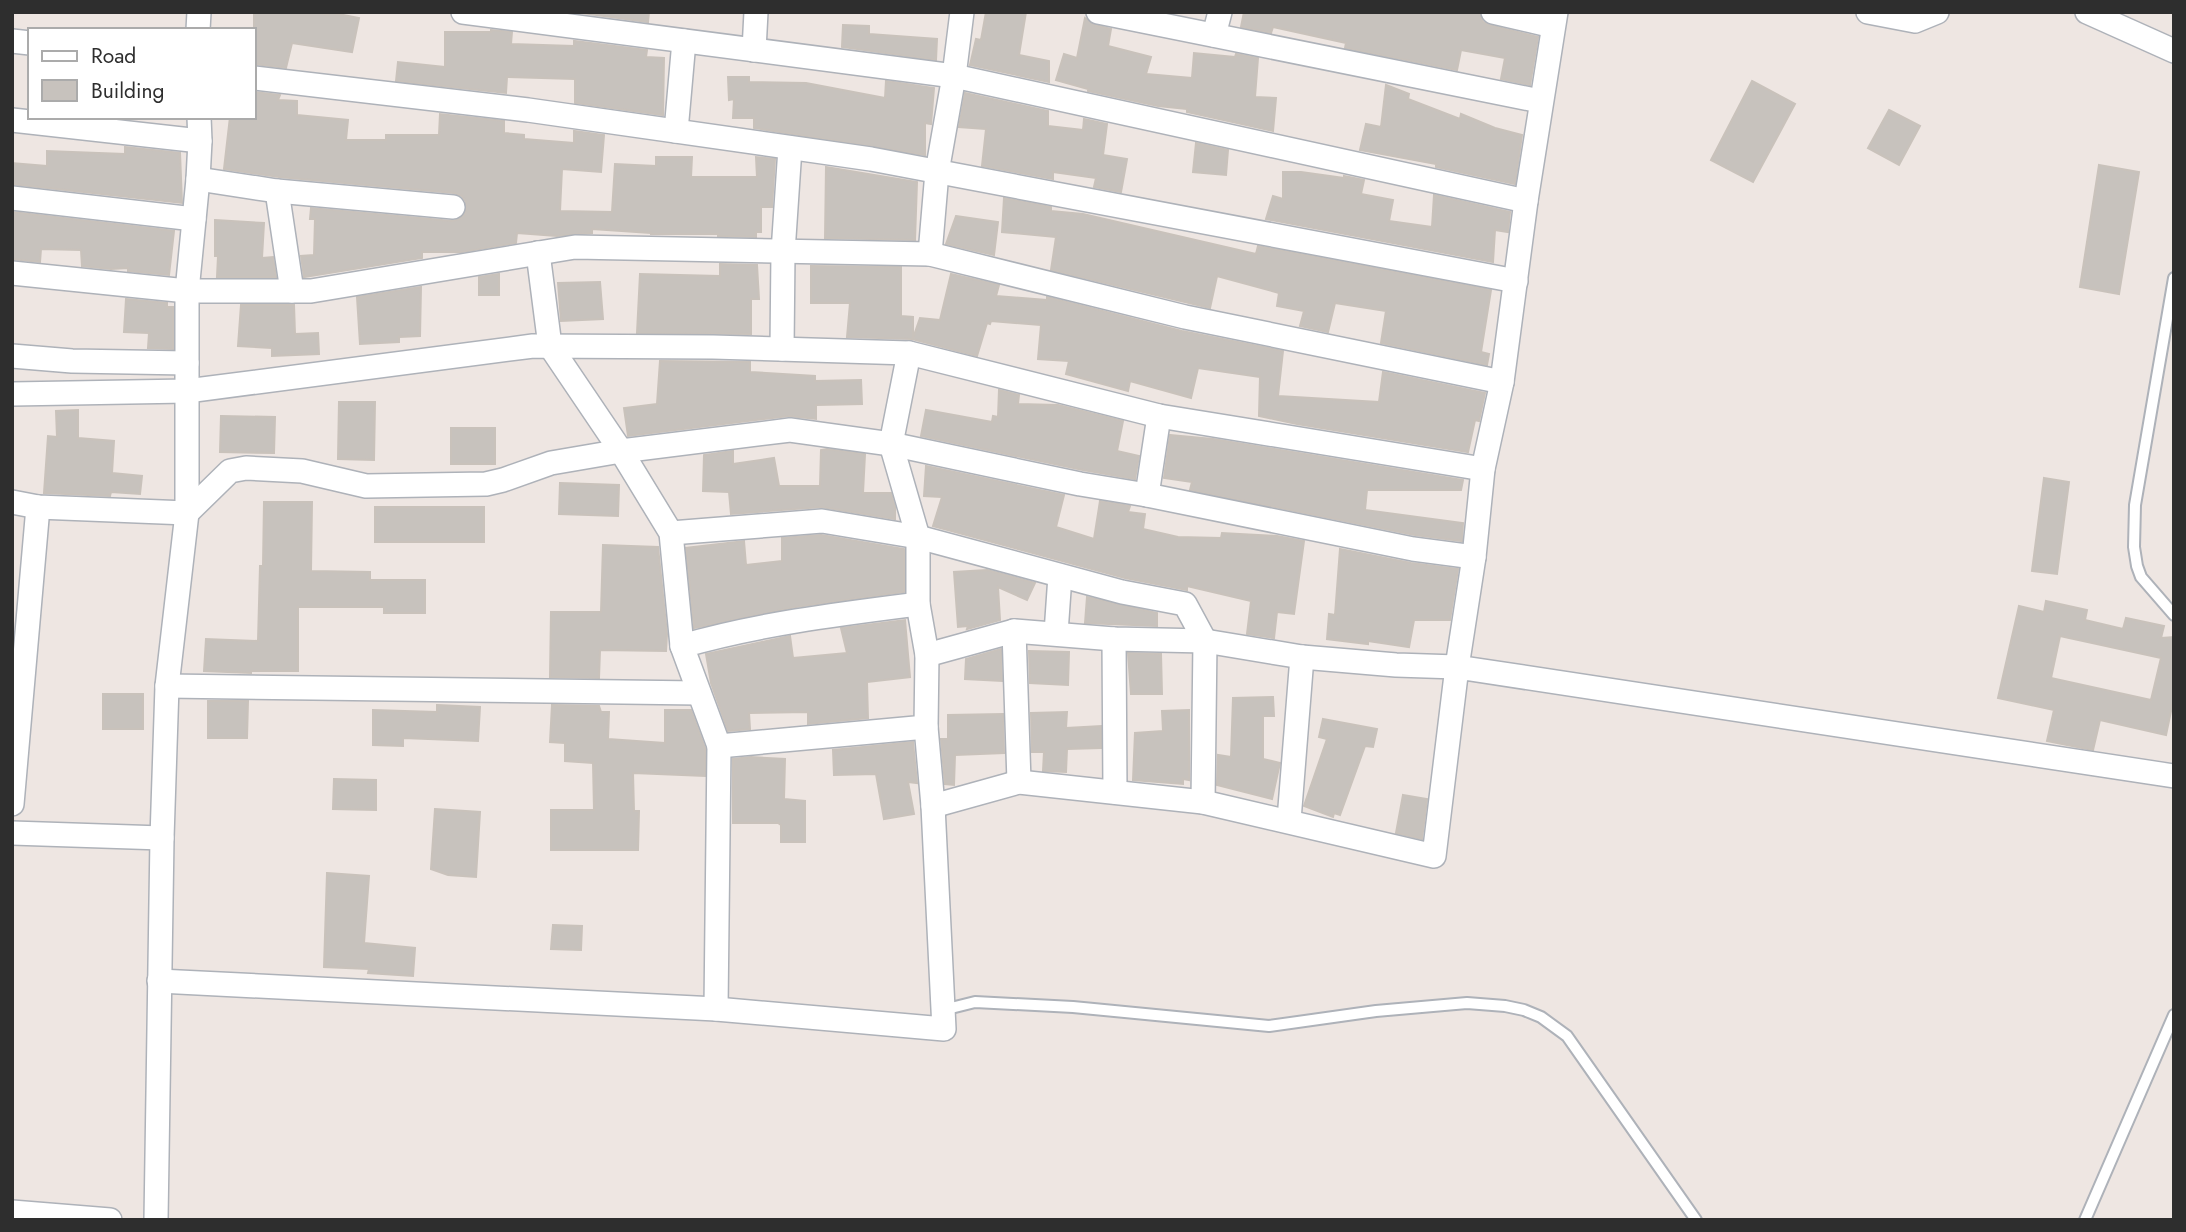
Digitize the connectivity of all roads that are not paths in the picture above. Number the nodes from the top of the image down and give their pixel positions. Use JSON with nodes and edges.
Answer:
{"nodes":[{"id":1,"x":463,"y":12,"type":"edge"},
{"id":2,"x":756,"y":12,"type":"edge"},
{"id":3,"x":961,"y":12,"type":"edge"},
{"id":4,"x":1098,"y":12,"type":"edge"},
{"id":5,"x":1220,"y":12,"type":"edge"},
{"id":6,"x":1493,"y":12,"type":"edge"},
{"id":7,"x":1868,"y":12,"type":"edge"},
{"id":8,"x":1937,"y":12,"type":"edge"},
{"id":9,"x":2087,"y":12,"type":"edge"},
{"id":10,"x":1555,"y":19,"type":"edge"},
{"id":11,"x":1214,"y":35,"type":"junction"},
{"id":12,"x":684,"y":41,"type":"junction"},
{"id":13,"x":754,"y":50,"type":"junction"},
{"id":14,"x":2174,"y":51,"type":"edge"},
{"id":15,"x":954,"y":76,"type":"junction"},
{"id":16,"x":256,"y":78,"type":"edge"},
{"id":17,"x":1540,"y":101,"type":"junction"},
{"id":18,"x":199,"y":119,"type":"edge"},
{"id":19,"x":12,"y":120,"type":"edge"},
{"id":20,"x":676,"y":131,"type":"junction"},
{"id":21,"x":200,"y":141,"type":"junction"},
{"id":22,"x":790,"y":148,"type":"junction"},
{"id":23,"x":937,"y":172,"type":"junction"},
{"id":24,"x":198,"y":179,"type":"junction"},
{"id":25,"x":277,"y":191,"type":"junction"},
{"id":26,"x":12,"y":198,"type":"edge"},
{"id":27,"x":1525,"y":201,"type":"junction"},
{"id":28,"x":453,"y":208,"type":"dead end"},
{"id":29,"x":194,"y":219,"type":"junction"},
{"id":30,"x":783,"y":252,"type":"junction"},
{"id":31,"x":538,"y":253,"type":"junction"},
{"id":32,"x":930,"y":254,"type":"junction"},
{"id":33,"x":12,"y":273,"type":"edge"},
{"id":34,"x":2174,"y":278,"type":"edge"},
{"id":35,"x":1516,"y":281,"type":"junction"},
{"id":36,"x":187,"y":291,"type":"junction"},
{"id":37,"x":292,"y":291,"type":"junction"},
{"id":38,"x":550,"y":346,"type":"junction"},
{"id":39,"x":782,"y":349,"type":"junction"},
{"id":40,"x":909,"y":353,"type":"junction"},
{"id":41,"x":12,"y":356,"type":"edge"},
{"id":42,"x":187,"y":363,"type":"junction"},
{"id":43,"x":1502,"y":382,"type":"junction"},
{"id":44,"x":187,"y":391,"type":"junction"},
{"id":45,"x":12,"y":394,"type":"edge"},
{"id":46,"x":1159,"y":416,"type":"junction"},
{"id":47,"x":891,"y":444,"type":"junction"},
{"id":48,"x":621,"y":451,"type":"junction"},
{"id":49,"x":1483,"y":469,"type":"junction"},
{"id":50,"x":1147,"y":495,"type":"junction"},
{"id":51,"x":12,"y":502,"type":"edge"},
{"id":52,"x":38,"y":506,"type":"junction"},
{"id":53,"x":187,"y":513,"type":"junction"},
{"id":54,"x":671,"y":533,"type":"junction"},
{"id":55,"x":918,"y":537,"type":"junction"},
{"id":56,"x":1474,"y":558,"type":"junction"},
{"id":57,"x":1060,"y":576,"type":"junction"},
{"id":58,"x":918,"y":604,"type":"junction"},
{"id":59,"x":2174,"y":615,"type":"edge"},
{"id":60,"x":1014,"y":631,"type":"junction"},
{"id":61,"x":1056,"y":633,"type":"junction"},
{"id":62,"x":1114,"y":639,"type":"junction"},
{"id":63,"x":1205,"y":640,"type":"junction"},
{"id":64,"x":682,"y":646,"type":"junction"},
{"id":65,"x":927,"y":655,"type":"junction"},
{"id":66,"x":1302,"y":657,"type":"junction"},
{"id":67,"x":1457,"y":667,"type":"junction"},
{"id":68,"x":167,"y":685,"type":"junction"},
{"id":69,"x":699,"y":693,"type":"junction"},
{"id":70,"x":926,"y":727,"type":"junction"},
{"id":71,"x":719,"y":746,"type":"junction"},
{"id":72,"x":2174,"y":776,"type":"edge"},
{"id":73,"x":1019,"y":782,"type":"junction"},
{"id":74,"x":1115,"y":792,"type":"junction"},
{"id":75,"x":1203,"y":802,"type":"junction"},
{"id":76,"x":12,"y":804,"type":"edge"},
{"id":77,"x":933,"y":806,"type":"junction"},
{"id":78,"x":1289,"y":820,"type":"junction"},
{"id":79,"x":12,"y":832,"type":"edge"},
{"id":80,"x":162,"y":838,"type":"junction"},
{"id":81,"x":159,"y":981,"type":"junction"},
{"id":82,"x":716,"y":1009,"type":"junction"},
{"id":83,"x":943,"y":1010,"type":"junction"},
{"id":84,"x":2174,"y":1015,"type":"edge"},
{"id":85,"x":12,"y":1212,"type":"edge"},
{"id":86,"x":110,"y":1220,"type":"edge"},
{"id":87,"x":156,"y":1220,"type":"edge"},
{"id":88,"x":1696,"y":1220,"type":"edge"},
{"id":89,"x":2085,"y":1220,"type":"edge"}],
"edges":[{"from":1,"to":12,"type":"street"},
{"from":2,"to":13,"type":"street"},
{"from":3,"to":15,"type":"street"},
{"from":4,"to":11,"type":"street"},
{"from":5,"to":11,"type":"street"},
{"from":6,"to":10,"type":"street"},
{"from":7,"to":8,"type":"street"},
{"from":9,"to":14,"type":"street"},
{"from":10,"to":17,"type":"street"},
{"from":11,"to":17,"type":"street"},
{"from":12,"to":13,"type":"street"},
{"from":12,"to":20,"type":"street"},
{"from":13,"to":15,"type":"street"},
{"from":15,"to":23,"type":"street"},
{"from":15,"to":27,"type":"street"},
{"from":16,"to":20,"type":"street"},
{"from":17,"to":27,"type":"street"},
{"from":18,"to":21,"type":"street"},
{"from":19,"to":21,"type":"street"},
{"from":20,"to":22,"type":"street"},
{"from":21,"to":24,"type":"street"},
{"from":22,"to":23,"type":"street"},
{"from":22,"to":30,"type":"street"},
{"from":23,"to":32,"type":"street"},
{"from":23,"to":35,"type":"street"},
{"from":24,"to":25,"type":"street"},
{"from":24,"to":29,"type":"street"},
{"from":25,"to":28,"type":"street"},
{"from":25,"to":37,"type":"street"},
{"from":26,"to":29,"type":"street"},
{"from":27,"to":35,"type":"street"},
{"from":29,"to":36,"type":"street"},
{"from":30,"to":31,"type":"street"},
{"from":30,"to":32,"type":"street"},
{"from":30,"to":39,"type":"street"},
{"from":31,"to":37,"type":"street"},
{"from":31,"to":38,"type":"street"},
{"from":32,"to":43,"type":"street"},
{"from":33,"to":36,"type":"street"},
{"from":34,"to":59,"type":"lane"},
{"from":35,"to":43,"type":"street"},
{"from":36,"to":37,"type":"street"},
{"from":36,"to":42,"type":"street"},
{"from":38,"to":39,"type":"street"},
{"from":38,"to":44,"type":"street"},
{"from":38,"to":48,"type":"street"},
{"from":39,"to":40,"type":"street"},
{"from":40,"to":46,"type":"street"},
{"from":40,"to":47,"type":"street"},
{"from":41,"to":42,"type":"street"},
{"from":42,"to":44,"type":"street"},
{"from":43,"to":49,"type":"street"},
{"from":44,"to":45,"type":"street"},
{"from":44,"to":53,"type":"street"},
{"from":46,"to":49,"type":"street"},
{"from":46,"to":50,"type":"street"},
{"from":47,"to":48,"type":"street"},
{"from":47,"to":50,"type":"street"},
{"from":47,"to":55,"type":"street"},
{"from":48,"to":53,"type":"street"},
{"from":48,"to":54,"type":"street"},
{"from":49,"to":56,"type":"street"},
{"from":50,"to":56,"type":"street"},
{"from":51,"to":52,"type":"street"},
{"from":52,"to":53,"type":"street"},
{"from":52,"to":76,"type":"street"},
{"from":53,"to":68,"type":"street"},
{"from":54,"to":55,"type":"street"},
{"from":54,"to":64,"type":"street"},
{"from":55,"to":57,"type":"street"},
{"from":55,"to":58,"type":"street"},
{"from":56,"to":67,"type":"street"},
{"from":57,"to":61,"type":"street"},
{"from":57,"to":63,"type":"street"},
{"from":58,"to":64,"type":"street"},
{"from":58,"to":65,"type":"street"},
{"from":60,"to":61,"type":"street"},
{"from":60,"to":65,"type":"street"},
{"from":60,"to":73,"type":"street"},
{"from":61,"to":62,"type":"street"},
{"from":62,"to":63,"type":"street"},
{"from":62,"to":74,"type":"street"},
{"from":63,"to":66,"type":"street"},
{"from":63,"to":75,"type":"street"},
{"from":64,"to":69,"type":"street"},
{"from":65,"to":70,"type":"street"},
{"from":66,"to":67,"type":"street"},
{"from":66,"to":78,"type":"street"},
{"from":67,"to":72,"type":"street"},
{"from":67,"to":78,"type":"street"},
{"from":68,"to":69,"type":"street"},
{"from":68,"to":80,"type":"street"},
{"from":69,"to":71,"type":"street"},
{"from":70,"to":71,"type":"street"},
{"from":70,"to":77,"type":"street"},
{"from":71,"to":82,"type":"street"},
{"from":73,"to":74,"type":"street"},
{"from":73,"to":77,"type":"street"},
{"from":74,"to":75,"type":"street"},
{"from":75,"to":78,"type":"street"},
{"from":77,"to":83,"type":"street"},
{"from":79,"to":80,"type":"street"},
{"from":80,"to":81,"type":"street"},
{"from":81,"to":82,"type":"street"},
{"from":81,"to":87,"type":"street"},
{"from":82,"to":83,"type":"street"},
{"from":83,"to":88,"type":"lane"},
{"from":84,"to":89,"type":"lane"},
{"from":85,"to":86,"type":"street"}]}
